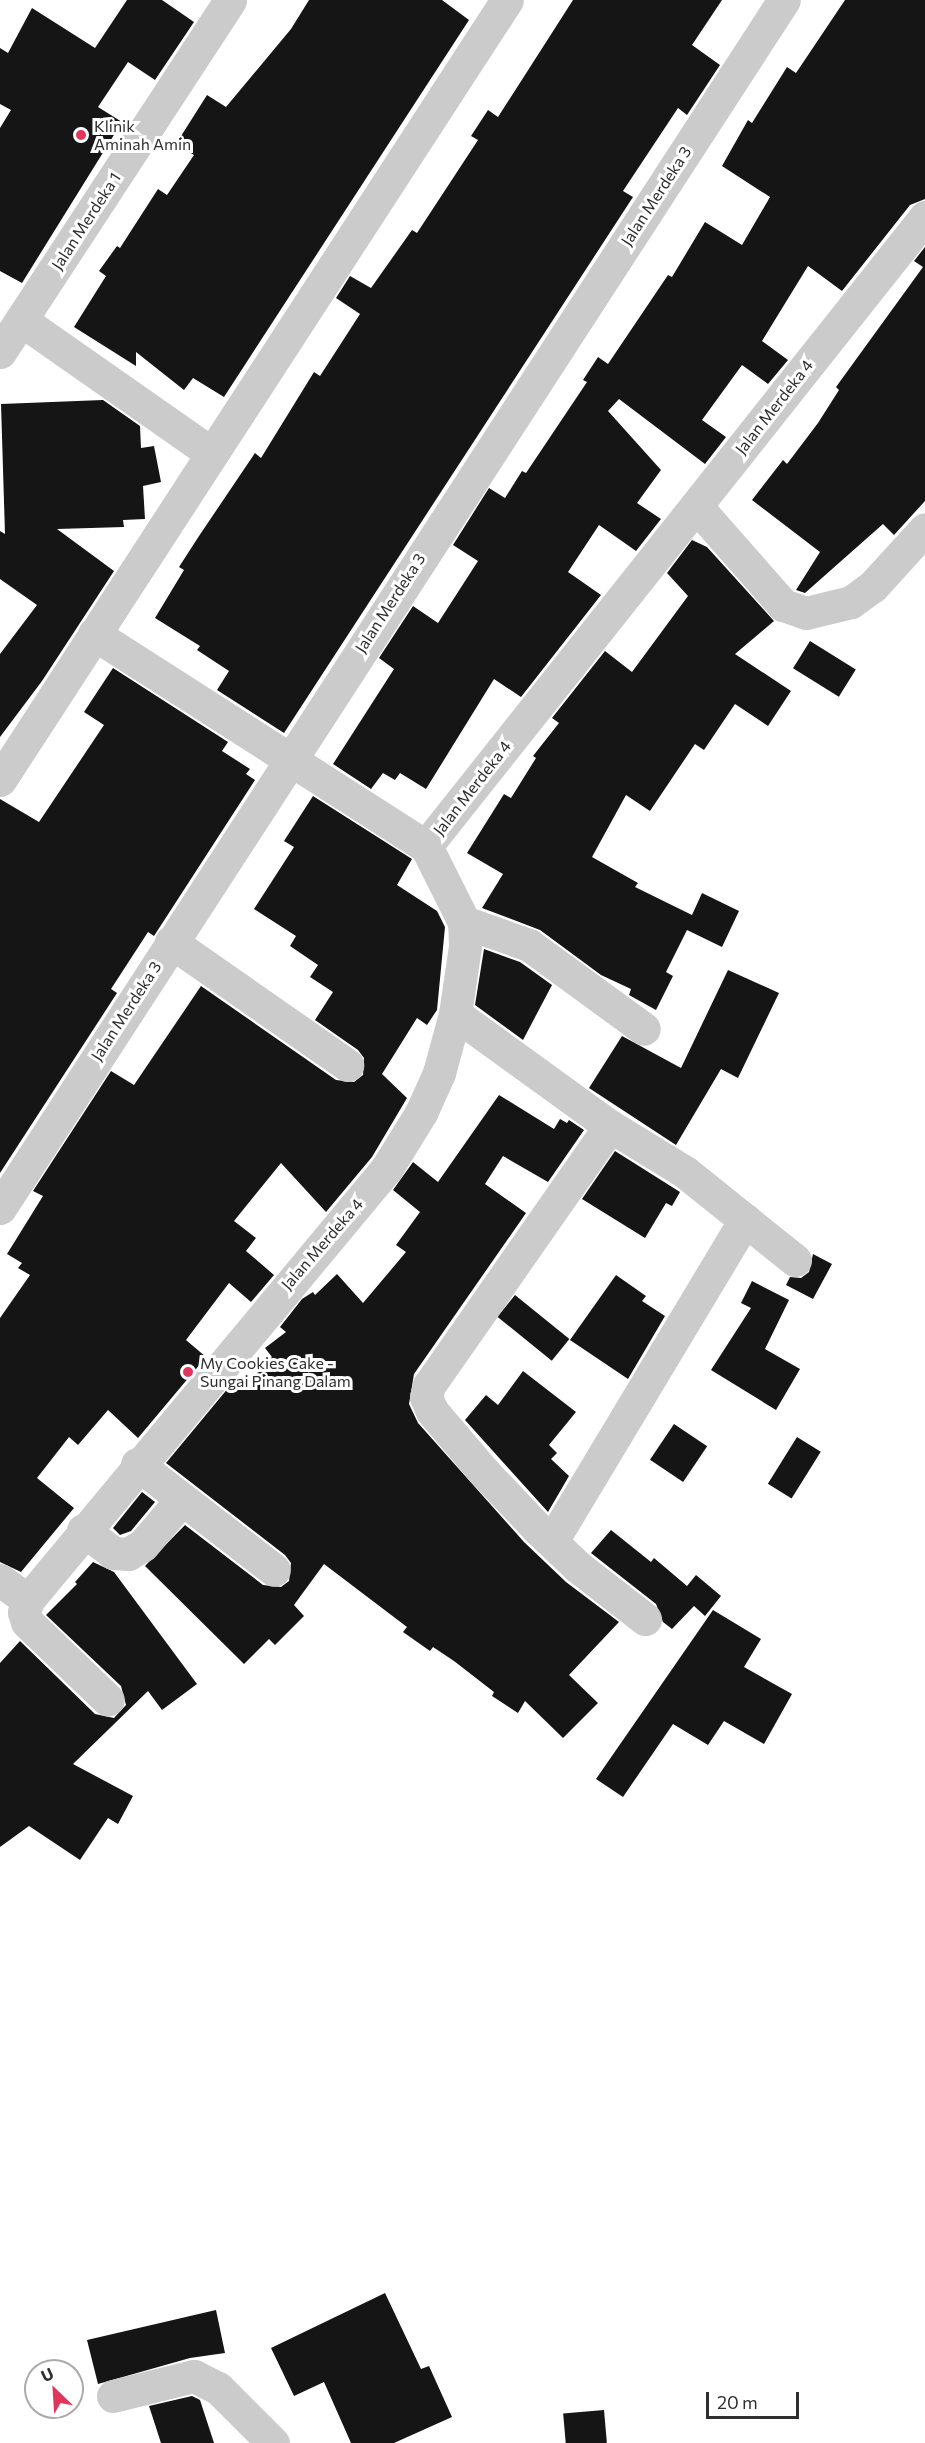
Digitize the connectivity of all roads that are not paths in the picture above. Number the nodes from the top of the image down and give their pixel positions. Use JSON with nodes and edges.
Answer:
{"nodes":[{"id":1,"x":230,"y":0,"type":"edge"},
{"id":2,"x":507,"y":0,"type":"edge"},
{"id":3,"x":784,"y":0,"type":"edge"},
{"id":4,"x":925,"y":217,"type":"edge"},
{"id":5,"x":21,"y":320,"type":"junction"},
{"id":6,"x":0,"y":352,"type":"edge"},
{"id":7,"x":211,"y":453,"type":"junction"},
{"id":8,"x":696,"y":506,"type":"junction"},
{"id":9,"x":925,"y":529,"type":"edge"},
{"id":10,"x":94,"y":634,"type":"junction"},
{"id":11,"x":290,"y":758,"type":"junction"},
{"id":12,"x":0,"y":780,"type":"edge"},
{"id":13,"x":426,"y":846,"type":"junction"},
{"id":14,"x":464,"y":922,"type":"junction"},
{"id":15,"x":171,"y":942,"type":"junction"},
{"id":16,"x":455,"y":1014,"type":"junction"},
{"id":17,"x":644,"y":1029,"type":"dead end"},
{"id":18,"x":347,"y":1065,"type":"dead end"},
{"id":19,"x":610,"y":1126,"type":"junction"},
{"id":20,"x":0,"y":1208,"type":"edge"},
{"id":21,"x":745,"y":1220,"type":"junction"},
{"id":22,"x":795,"y":1260,"type":"dead end"},
{"id":23,"x":137,"y":1464,"type":"junction"},
{"id":24,"x":182,"y":1499,"type":"junction"},
{"id":25,"x":83,"y":1530,"type":"junction"},
{"id":26,"x":552,"y":1541,"type":"junction"},
{"id":27,"x":274,"y":1570,"type":"dead end"},
{"id":28,"x":0,"y":1580,"type":"edge"},
{"id":29,"x":28,"y":1600,"type":"junction"},
{"id":30,"x":645,"y":1619,"type":"dead end"},
{"id":31,"x":108,"y":1700,"type":"dead end"},
{"id":32,"x":113,"y":2396,"type":"dead end"},
{"id":33,"x":273,"y":2443,"type":"edge"}],
"edges":[{"from":1,"to":5,"type":"street","name":"Jalan Merdeka 1"},
{"from":2,"to":7,"type":"street"},
{"from":3,"to":11,"type":"street","name":"Jalan Merdeka 3"},
{"from":4,"to":8,"type":"street","name":"Jalan Merdeka 4"},
{"from":5,"to":6,"type":"street","name":"Jalan Merdeka 1"},
{"from":5,"to":7,"type":"street"},
{"from":7,"to":10,"type":"street"},
{"from":8,"to":9,"type":"street"},
{"from":8,"to":13,"type":"street","name":"Jalan Merdeka 4"},
{"from":10,"to":11,"type":"street"},
{"from":10,"to":12,"type":"street"},
{"from":11,"to":13,"type":"street"},
{"from":11,"to":15,"type":"street","name":"Jalan Merdeka 3"},
{"from":13,"to":14,"type":"street","name":"Jalan Merdeka 4"},
{"from":14,"to":16,"type":"street","name":"Jalan Merdeka 4"},
{"from":14,"to":17,"type":"street"},
{"from":15,"to":18,"type":"street"},
{"from":15,"to":20,"type":"street","name":"Jalan Merdeka 3"},
{"from":16,"to":19,"type":"street"},
{"from":16,"to":23,"type":"street","name":"Jalan Merdeka 4"},
{"from":19,"to":21,"type":"street"},
{"from":19,"to":26,"type":"street"},
{"from":21,"to":22,"type":"street"},
{"from":21,"to":26,"type":"street"},
{"from":23,"to":24,"type":"street"},
{"from":23,"to":25,"type":"street","name":"Jalan Merdeka 4"},
{"from":24,"to":25,"type":"street"},
{"from":24,"to":27,"type":"street"},
{"from":25,"to":29,"type":"street","name":"Jalan Merdeka 4"},
{"from":26,"to":30,"type":"street"},
{"from":28,"to":29,"type":"street"},
{"from":29,"to":31,"type":"street"},
{"from":32,"to":33,"type":"street"}]}
